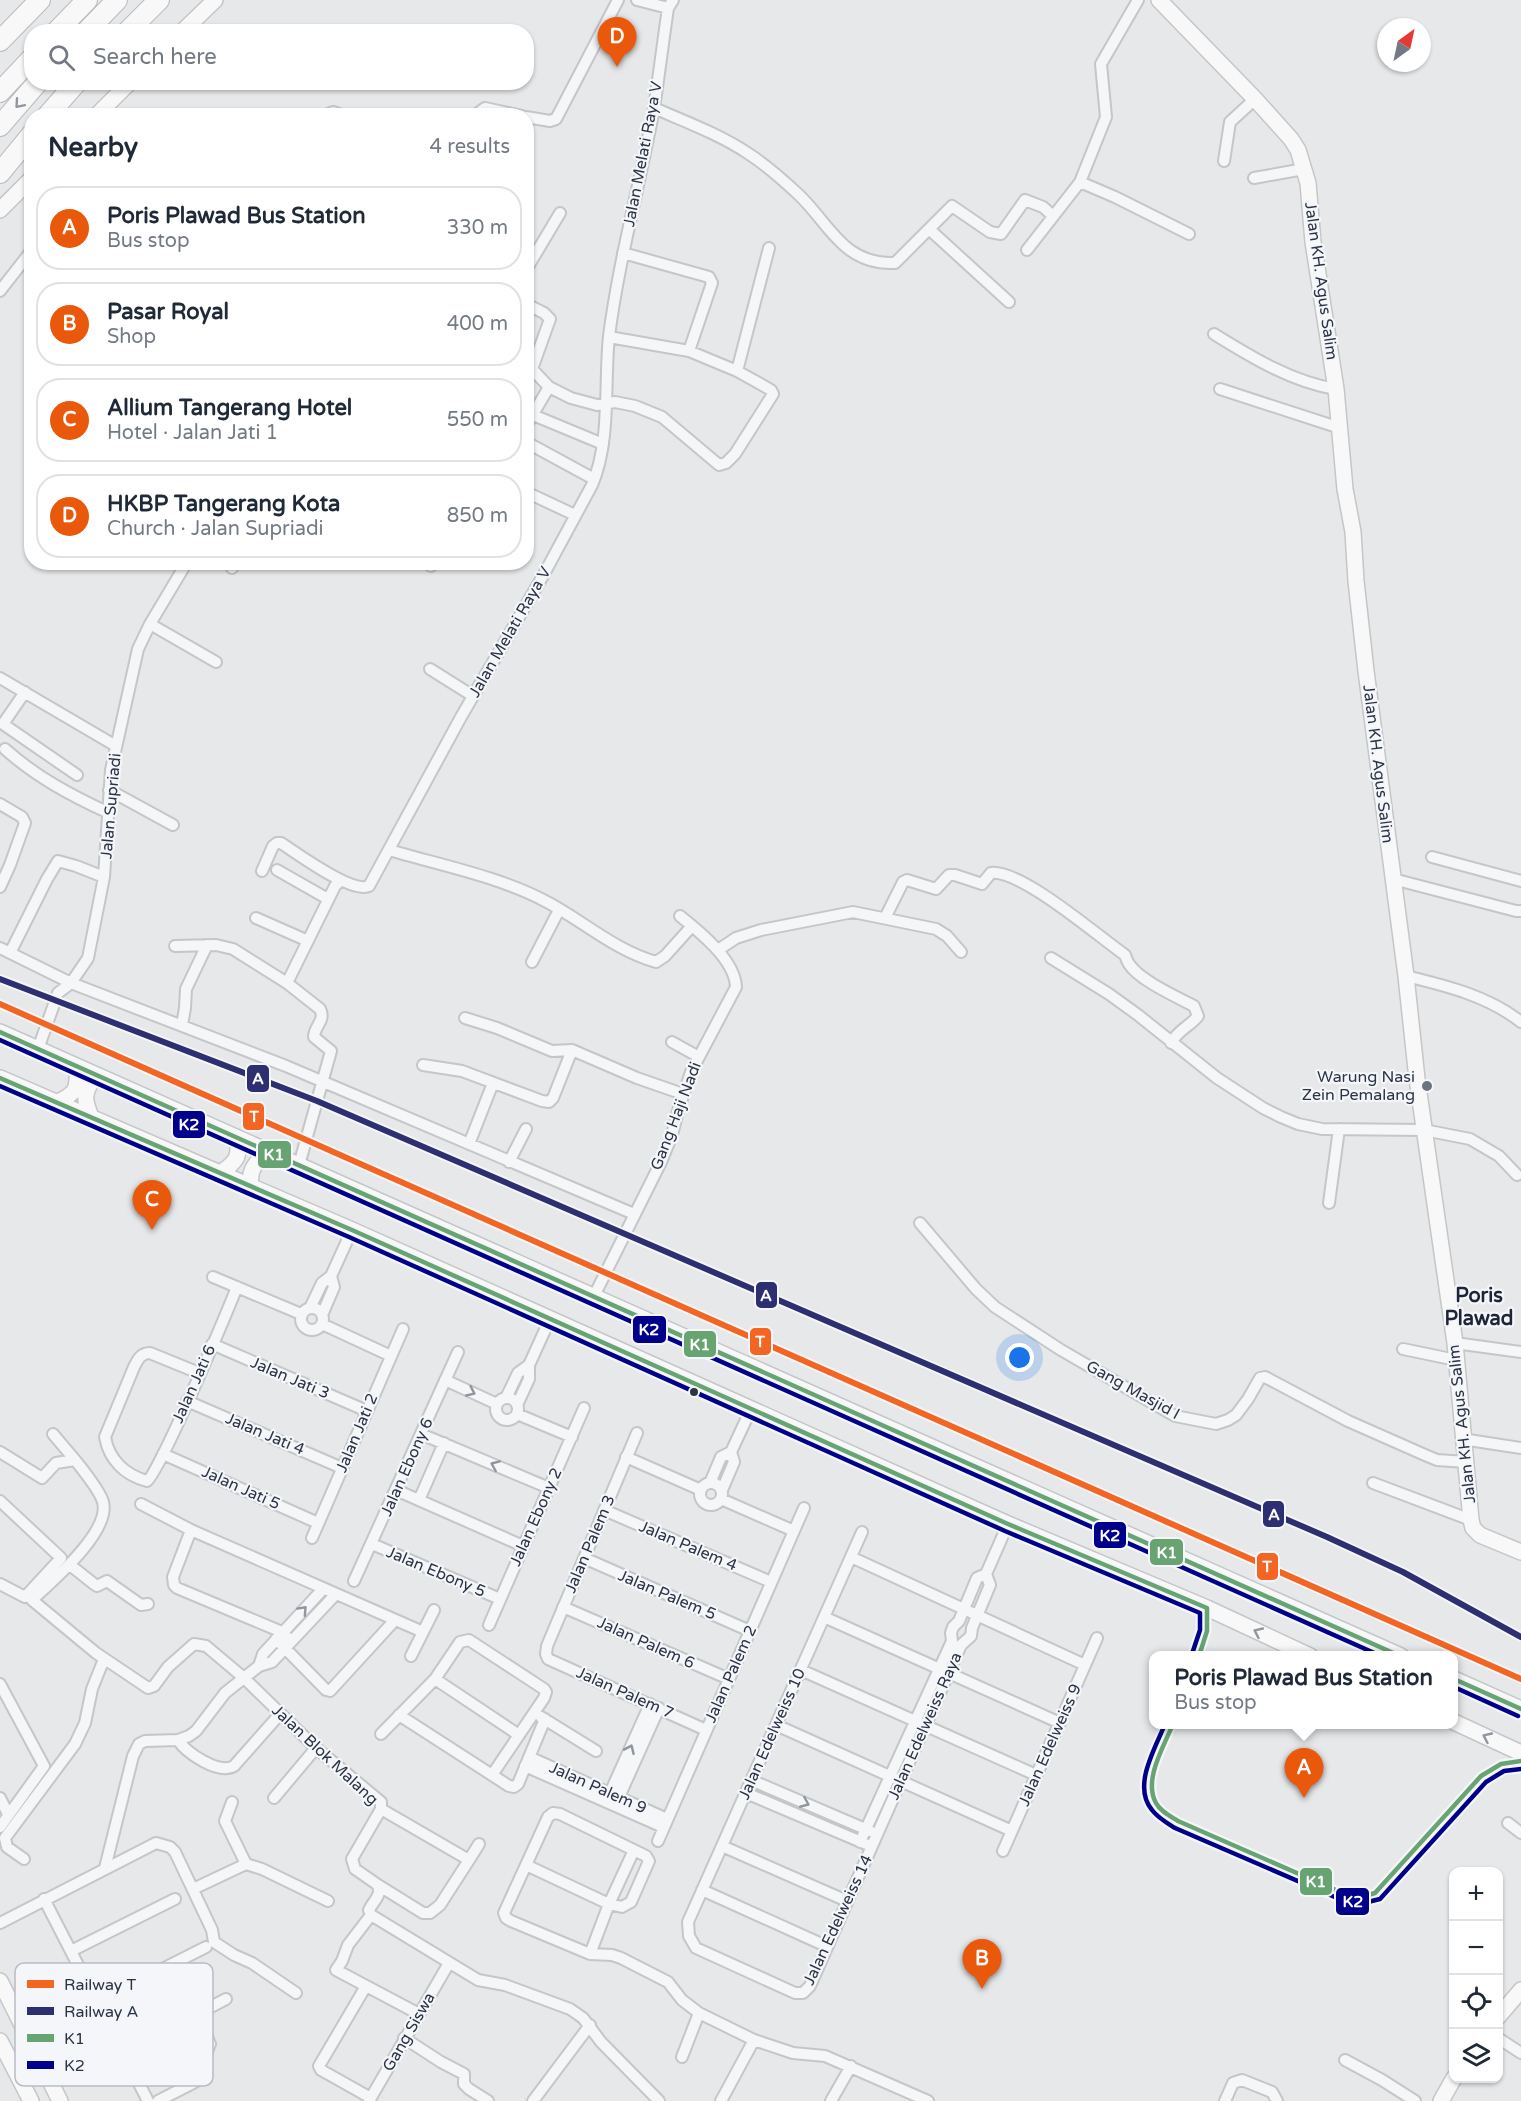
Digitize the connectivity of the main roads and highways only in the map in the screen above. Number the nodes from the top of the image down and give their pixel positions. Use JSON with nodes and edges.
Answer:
{"nodes":[{"id":1,"x":40,"y":0,"type":"edge"},
{"id":2,"x":87,"y":0,"type":"edge"},
{"id":3,"x":117,"y":0,"type":"edge"},
{"id":4,"x":159,"y":0,"type":"edge"},
{"id":5,"x":215,"y":0,"type":"edge"},
{"id":6,"x":1159,"y":0,"type":"edge"},
{"id":7,"x":64,"y":24,"type":"edge"},
{"id":8,"x":94,"y":24,"type":"edge"},
{"id":9,"x":135,"y":24,"type":"edge"},
{"id":10,"x":190,"y":24,"type":"edge"},
{"id":11,"x":0,"y":41,"type":"edge"},
{"id":12,"x":24,"y":66,"type":"edge"},
{"id":13,"x":31,"y":90,"type":"edge"},
{"id":14,"x":70,"y":90,"type":"edge"},
{"id":15,"x":122,"y":90,"type":"edge"},
{"id":16,"x":0,"y":92,"type":"edge"},
{"id":17,"x":54,"y":108,"type":"edge"},
{"id":18,"x":104,"y":108,"type":"edge"},
{"id":19,"x":0,"y":126,"type":"edge"},
{"id":20,"x":24,"y":144,"type":"edge"},
{"id":21,"x":0,"y":173,"type":"edge"},
{"id":22,"x":24,"y":186,"type":"edge"},
{"id":23,"x":0,"y":210,"type":"edge"},
{"id":24,"x":0,"y":1032,"type":"edge"},
{"id":25,"x":77,"y":1066,"type":"junction"},
{"id":26,"x":96,"y":1075,"type":"junction"},
{"id":27,"x":0,"y":1078,"type":"edge"},
{"id":28,"x":56,"y":1103,"type":"junction"},
{"id":29,"x":92,"y":1119,"type":"junction"},
{"id":30,"x":236,"y":1137,"type":"junction"},
{"id":31,"x":269,"y":1152,"type":"junction"},
{"id":32,"x":219,"y":1174,"type":"junction"},
{"id":33,"x":251,"y":1187,"type":"junction"},
{"id":34,"x":1521,"y":1552,"type":"edge"},
{"id":35,"x":1299,"y":1651,"type":"edge"},
{"id":36,"x":1390,"y":1651,"type":"edge"},
{"id":37,"x":1458,"y":1681,"type":"edge"},
{"id":38,"x":1521,"y":1709,"type":"edge"},
{"id":39,"x":1458,"y":1724,"type":"edge"},
{"id":40,"x":1521,"y":1753,"type":"edge"},
{"id":41,"x":0,"y":1981,"type":"edge"},
{"id":42,"x":1521,"y":1990,"type":"edge"},
{"id":43,"x":15,"y":2011,"type":"edge"},
{"id":44,"x":1503,"y":2011,"type":"edge"},
{"id":45,"x":0,"y":2041,"type":"edge"},
{"id":46,"x":15,"y":2070,"type":"edge"},
{"id":47,"x":1452,"y":2083,"type":"edge"},
{"id":48,"x":23,"y":2086,"type":"edge"},
{"id":49,"x":52,"y":2086,"type":"edge"},
{"id":50,"x":31,"y":2101,"type":"edge"},
{"id":51,"x":60,"y":2101,"type":"edge"},
{"id":52,"x":1441,"y":2101,"type":"edge"}],
"edges":[{"from":1,"to":11,"type":"highway"},
{"from":2,"to":7,"type":"highway"},
{"from":3,"to":8,"type":"highway"},
{"from":4,"to":9,"type":"highway"},
{"from":5,"to":10,"type":"main road"},
{"from":6,"to":34,"type":"main road","name":"Jalan KH. Agus Salim"},
{"from":12,"to":16,"type":"highway"},
{"from":13,"to":19,"type":"highway","one_way":true},
{"from":14,"to":17,"type":"highway"},
{"from":15,"to":18,"type":"main road"},
{"from":20,"to":21,"type":"highway"},
{"from":22,"to":23,"type":"main road"},
{"from":24,"to":25,"type":"main road"},
{"from":25,"to":26,"type":"main road"},
{"from":25,"to":28,"type":"main road"},
{"from":26,"to":29,"type":"main road"},
{"from":26,"to":30,"type":"main road"},
{"from":27,"to":28,"type":"main road"},
{"from":28,"to":29,"type":"main road"},
{"from":29,"to":32,"type":"main road"},
{"from":30,"to":31,"type":"main road"},
{"from":30,"to":32,"type":"main road"},
{"from":31,"to":33,"type":"main road"},
{"from":31,"to":36,"type":"main road"},
{"from":32,"to":33,"type":"main road"},
{"from":35,"to":33,"type":"main road","one_way":true},
{"from":37,"to":38,"type":"main road"},
{"from":40,"to":39,"type":"main road","one_way":true},
{"from":41,"to":43,"type":"main road"},
{"from":42,"to":44,"type":"main road"},
{"from":45,"to":46,"type":"main road"},
{"from":47,"to":52,"type":"main road"},
{"from":48,"to":50,"type":"main road"},
{"from":49,"to":51,"type":"main road"}]}
